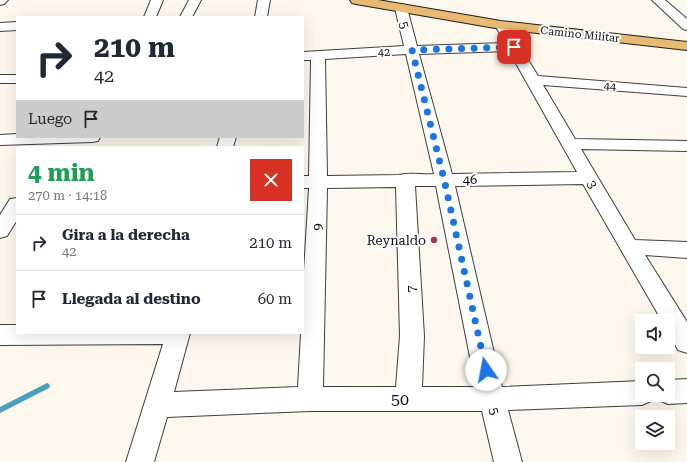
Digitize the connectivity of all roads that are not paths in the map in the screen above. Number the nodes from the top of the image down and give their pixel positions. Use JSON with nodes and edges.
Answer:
{"nodes":[{"id":1,"x":157,"y":0,"type":"edge"},
{"id":2,"x":195,"y":0,"type":"edge"},
{"id":3,"x":264,"y":0,"type":"edge"},
{"id":4,"x":658,"y":0,"type":"edge"},
{"id":5,"x":365,"y":1,"type":"edge"},
{"id":6,"x":401,"y":8,"type":"junction"},
{"id":7,"x":150,"y":16,"type":"edge"},
{"id":8,"x":187,"y":16,"type":"edge"},
{"id":9,"x":261,"y":16,"type":"edge"},
{"id":10,"x":502,"y":25,"type":"junction"},
{"id":11,"x":16,"y":26,"type":"edge"},
{"id":12,"x":687,"y":26,"type":"edge"},
{"id":13,"x":0,"y":27,"type":"edge"},
{"id":14,"x":687,"y":46,"type":"edge"},
{"id":15,"x":514,"y":47,"type":"junction"},
{"id":16,"x":412,"y":50,"type":"junction"},
{"id":17,"x":311,"y":56,"type":"edge"},
{"id":18,"x":0,"y":79,"type":"edge"},
{"id":19,"x":16,"y":79,"type":"edge"},
{"id":20,"x":532,"y":80,"type":"junction"},
{"id":21,"x":687,"y":92,"type":"edge"},
{"id":22,"x":83,"y":138,"type":"edge"},
{"id":23,"x":0,"y":140,"type":"edge"},
{"id":24,"x":57,"y":141,"type":"edge"},
{"id":25,"x":570,"y":144,"type":"junction"},
{"id":26,"x":687,"y":146,"type":"edge"},
{"id":27,"x":590,"y":178,"type":"junction"},
{"id":28,"x":405,"y":179,"type":"junction"},
{"id":29,"x":444,"y":179,"type":"junction"},
{"id":30,"x":311,"y":181,"type":"edge"},
{"id":31,"x":629,"y":247,"type":"junction"},
{"id":32,"x":687,"y":250,"type":"edge"},
{"id":33,"x":178,"y":334,"type":"edge"},
{"id":34,"x":0,"y":335,"type":"edge"},
{"id":35,"x":687,"y":343,"type":"edge"},
{"id":36,"x":687,"y":391,"type":"edge"},
{"id":37,"x":675,"y":392,"type":"edge"},
{"id":38,"x":635,"y":393,"type":"edge"},
{"id":39,"x":310,"y":399,"type":"junction"},
{"id":40,"x":408,"y":399,"type":"junction"},
{"id":41,"x":492,"y":399,"type":"junction"},
{"id":42,"x":158,"y":405,"type":"junction"},
{"id":43,"x":140,"y":462,"type":"edge"},
{"id":44,"x":508,"y":462,"type":"edge"}],
"edges":[{"from":1,"to":7,"type":"street"},
{"from":2,"to":8,"type":"street"},
{"from":3,"to":9,"type":"street"},
{"from":4,"to":12,"type":"street"},
{"from":5,"to":6,"type":"main road","name":"Camino Militar"},
{"from":6,"to":10,"type":"main road","name":"Camino Militar"},
{"from":6,"to":16,"type":"street","name":"5"},
{"from":10,"to":14,"type":"main road","name":"Camino Militar"},
{"from":10,"to":15,"type":"street","name":"3"},
{"from":11,"to":13,"type":"street"},
{"from":15,"to":16,"type":"street","name":"42"},
{"from":15,"to":20,"type":"street","name":"3"},
{"from":16,"to":17,"type":"street","name":"42"},
{"from":16,"to":29,"type":"street","name":"5"},
{"from":17,"to":30,"type":"street","name":"9"},
{"from":18,"to":19,"type":"street"},
{"from":20,"to":21,"type":"street","name":"44"},
{"from":20,"to":25,"type":"street","name":"3"},
{"from":22,"to":24,"type":"street"},
{"from":23,"to":24,"type":"street"},
{"from":25,"to":26,"type":"street"},
{"from":25,"to":27,"type":"street","name":"3"},
{"from":27,"to":29,"type":"street","name":"46"},
{"from":27,"to":31,"type":"street","name":"3"},
{"from":28,"to":29,"type":"street","name":"46"},
{"from":28,"to":30,"type":"street","name":"46"},
{"from":28,"to":40,"type":"street","name":"7"},
{"from":29,"to":41,"type":"street","name":"5"},
{"from":30,"to":39,"type":"street","name":"9"},
{"from":31,"to":32,"type":"street"},
{"from":31,"to":35,"type":"street","name":"3"},
{"from":33,"to":34,"type":"street"},
{"from":33,"to":42,"type":"street"},
{"from":36,"to":37,"type":"street"},
{"from":38,"to":41,"type":"street","name":"50"},
{"from":39,"to":40,"type":"street","name":"50"},
{"from":39,"to":42,"type":"street","name":"50"},
{"from":40,"to":41,"type":"street","name":"50"},
{"from":41,"to":44,"type":"street","name":"5"},
{"from":42,"to":43,"type":"street"}]}
